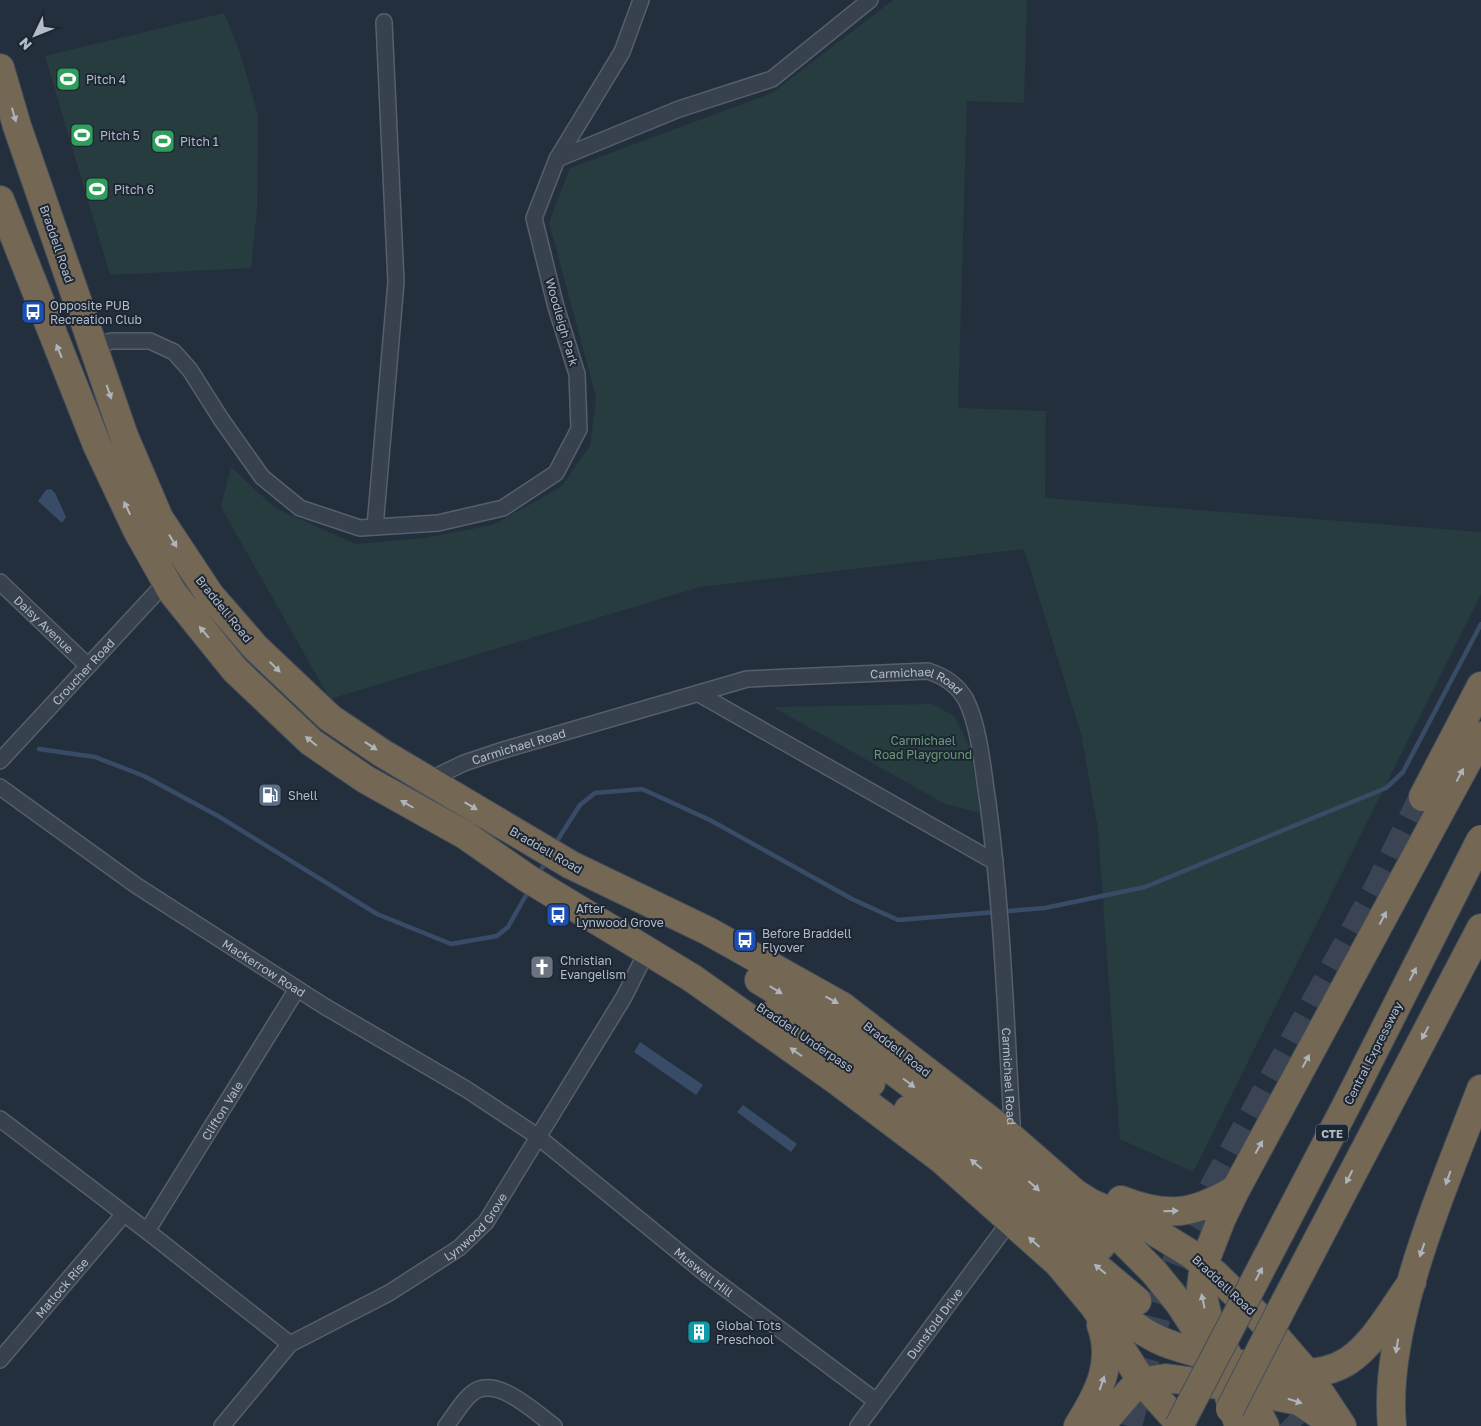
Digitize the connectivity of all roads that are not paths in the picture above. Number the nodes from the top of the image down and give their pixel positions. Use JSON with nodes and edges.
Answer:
{"nodes":[{"id":1,"x":641,"y":0,"type":"edge"},
{"id":2,"x":870,"y":0,"type":"edge"},
{"id":3,"x":384,"y":22,"type":"dead end"},
{"id":4,"x":0,"y":68,"type":"edge"},
{"id":5,"x":557,"y":159,"type":"junction"},
{"id":6,"x":0,"y":200,"type":"edge"},
{"id":7,"x":93,"y":346,"type":"junction"},
{"id":8,"x":375,"y":527,"type":"junction"},
{"id":9,"x":0,"y":582,"type":"edge"},
{"id":10,"x":166,"y":582,"type":"junction"},
{"id":11,"x":88,"y":666,"type":"junction"},
{"id":12,"x":1481,"y":686,"type":"edge"},
{"id":13,"x":699,"y":694,"type":"junction"},
{"id":14,"x":1481,"y":736,"type":"edge"},
{"id":15,"x":0,"y":761,"type":"edge"},
{"id":16,"x":429,"y":780,"type":"junction"},
{"id":17,"x":0,"y":787,"type":"edge"},
{"id":18,"x":1424,"y":797,"type":"tunnel mouth"},
{"id":19,"x":1481,"y":839,"type":"edge"},
{"id":20,"x":995,"y":862,"type":"junction"},
{"id":21,"x":545,"y":869,"type":"junction"},
{"id":22,"x":1481,"y":928,"type":"edge"},
{"id":23,"x":648,"y":950,"type":"junction"},
{"id":24,"x":297,"y":989,"type":"junction"},
{"id":25,"x":1481,"y":1090,"type":"edge"},
{"id":26,"x":0,"y":1119,"type":"edge"},
{"id":27,"x":537,"y":1136,"type":"junction"},
{"id":28,"x":1013,"y":1140,"type":"junction"},
{"id":29,"x":1044,"y":1166,"type":"junction"},
{"id":30,"x":1236,"y":1189,"type":"junction"},
{"id":31,"x":1075,"y":1193,"type":"junction"},
{"id":32,"x":124,"y":1214,"type":"junction"},
{"id":33,"x":1010,"y":1221,"type":"junction"},
{"id":34,"x":147,"y":1231,"type":"junction"},
{"id":35,"x":1058,"y":1263,"type":"junction"},
{"id":36,"x":1204,"y":1264,"type":"junction"},
{"id":37,"x":1412,"y":1282,"type":"junction"},
{"id":38,"x":1143,"y":1295,"type":"dead end"},
{"id":39,"x":1180,"y":1303,"type":"junction"},
{"id":40,"x":1094,"y":1306,"type":"junction"},
{"id":41,"x":1157,"y":1339,"type":"junction"},
{"id":42,"x":290,"y":1344,"type":"junction"},
{"id":43,"x":0,"y":1360,"type":"edge"},
{"id":44,"x":1307,"y":1373,"type":"junction"},
{"id":45,"x":1229,"y":1374,"type":"junction"},
{"id":46,"x":1143,"y":1384,"type":"junction"},
{"id":47,"x":876,"y":1401,"type":"junction"},
{"id":48,"x":222,"y":1426,"type":"edge"},
{"id":49,"x":446,"y":1426,"type":"edge"},
{"id":50,"x":554,"y":1426,"type":"edge"},
{"id":51,"x":858,"y":1426,"type":"edge"},
{"id":52,"x":1078,"y":1426,"type":"edge"},
{"id":53,"x":1100,"y":1426,"type":"edge"},
{"id":54,"x":1181,"y":1426,"type":"edge"},
{"id":55,"x":1222,"y":1426,"type":"edge"},
{"id":56,"x":1239,"y":1426,"type":"edge"},
{"id":57,"x":1265,"y":1426,"type":"edge"},
{"id":58,"x":1336,"y":1426,"type":"edge"},
{"id":59,"x":1342,"y":1426,"type":"edge"},
{"id":60,"x":1392,"y":1426,"type":"edge"}],
"edges":[{"from":1,"to":5,"type":"street","name":"Woodleigh Park"},
{"from":2,"to":5,"type":"street"},
{"from":3,"to":8,"type":"street"},
{"from":4,"to":7,"type":"highway","name":"Braddell Road","one_way":true},
{"from":5,"to":8,"type":"street","name":"Woodleigh Park"},
{"from":10,"to":6,"type":"highway","one_way":true},
{"from":7,"to":8,"type":"street","name":"Woodleigh Park"},
{"from":7,"to":16,"type":"highway","name":"Braddell Road","one_way":true},
{"from":9,"to":11,"type":"street","name":"Daisy Avenue"},
{"from":10,"to":11,"type":"street","name":"Croucher Road"},
{"from":21,"to":10,"type":"highway","name":"Braddell Underpass","one_way":true},
{"from":11,"to":15,"type":"street","name":"Croucher Road"},
{"from":12,"to":18,"type":"highway"},
{"from":13,"to":16,"type":"street","name":"Carmichael Road"},
{"from":13,"to":20,"type":"street"},
{"from":13,"to":20,"type":"street","name":"Carmichael Road"},
{"from":30,"to":14,"type":"highway","one_way":true},
{"from":16,"to":21,"type":"highway","name":"Braddell Road","one_way":true},
{"from":17,"to":24,"type":"street","name":"Mackerrow Road"},
{"from":54,"to":19,"type":"highway","name":"Central Expressway","number":"CTE","one_way":true,"bridge":true},
{"from":20,"to":28,"type":"street","name":"Carmichael Road"},
{"from":21,"to":23,"type":"highway","name":"Braddell Road"},
{"from":21,"to":28,"type":"highway","name":"Braddell Road","one_way":true},
{"from":21,"to":38,"type":"highway","name":"Braddell Underpass"},
{"from":22,"to":55,"type":"highway","number":"CTE","one_way":true,"bridge":true},
{"from":23,"to":27,"type":"street","name":"Lynwood Grove"},
{"from":33,"to":23,"type":"highway","name":"Braddell Road","one_way":true},
{"from":24,"to":27,"type":"street","name":"Mackerrow Road"},
{"from":24,"to":34,"type":"street","name":"Clifton Vale"},
{"from":25,"to":37,"type":"highway","one_way":true},
{"from":26,"to":32,"type":"street"},
{"from":27,"to":42,"type":"street","name":"Lynwood Grove"},
{"from":27,"to":47,"type":"street","name":"Muswell Hill"},
{"from":28,"to":29,"type":"highway","name":"Braddell Road"},
{"from":29,"to":30,"type":"highway","one_way":true},
{"from":29,"to":31,"type":"highway","name":"Braddell Road"},
{"from":30,"to":36,"type":"highway"},
{"from":31,"to":36,"type":"highway","name":"Braddell Road"},
{"from":31,"to":39,"type":"highway"},
{"from":32,"to":34,"type":"street"},
{"from":32,"to":43,"type":"street","name":"Matlock Rise"},
{"from":35,"to":33,"type":"highway","name":"Braddell Road","one_way":true},
{"from":33,"to":47,"type":"street","name":"Dunsfold Drive"},
{"from":34,"to":42,"type":"street"},
{"from":35,"to":40,"type":"highway","name":"Braddell Road"},
{"from":35,"to":41,"type":"highway"},
{"from":36,"to":44,"type":"highway","name":"Braddell Road"},
{"from":45,"to":36,"type":"highway","one_way":true},
{"from":37,"to":44,"type":"highway"},
{"from":37,"to":60,"type":"highway","one_way":true},
{"from":39,"to":41,"type":"highway"},
{"from":39,"to":45,"type":"highway"},
{"from":40,"to":46,"type":"highway","name":"Braddell Road"},
{"from":52,"to":40,"type":"highway","one_way":true},
{"from":41,"to":45,"type":"highway"},
{"from":42,"to":48,"type":"street","name":"Lynwood Grove"},
{"from":44,"to":45,"type":"highway"},
{"from":44,"to":59,"type":"highway","name":"Braddell Road"},
{"from":45,"to":46,"type":"highway"},
{"from":45,"to":56,"type":"highway"},
{"from":45,"to":57,"type":"highway"},
{"from":45,"to":58,"type":"highway","one_way":true},
{"from":46,"to":53,"type":"highway"},
{"from":46,"to":54,"type":"highway","name":"Braddell Road"},
{"from":47,"to":51,"type":"street","name":"Dunsfold Drive"},
{"from":49,"to":50,"type":"street"}]}
